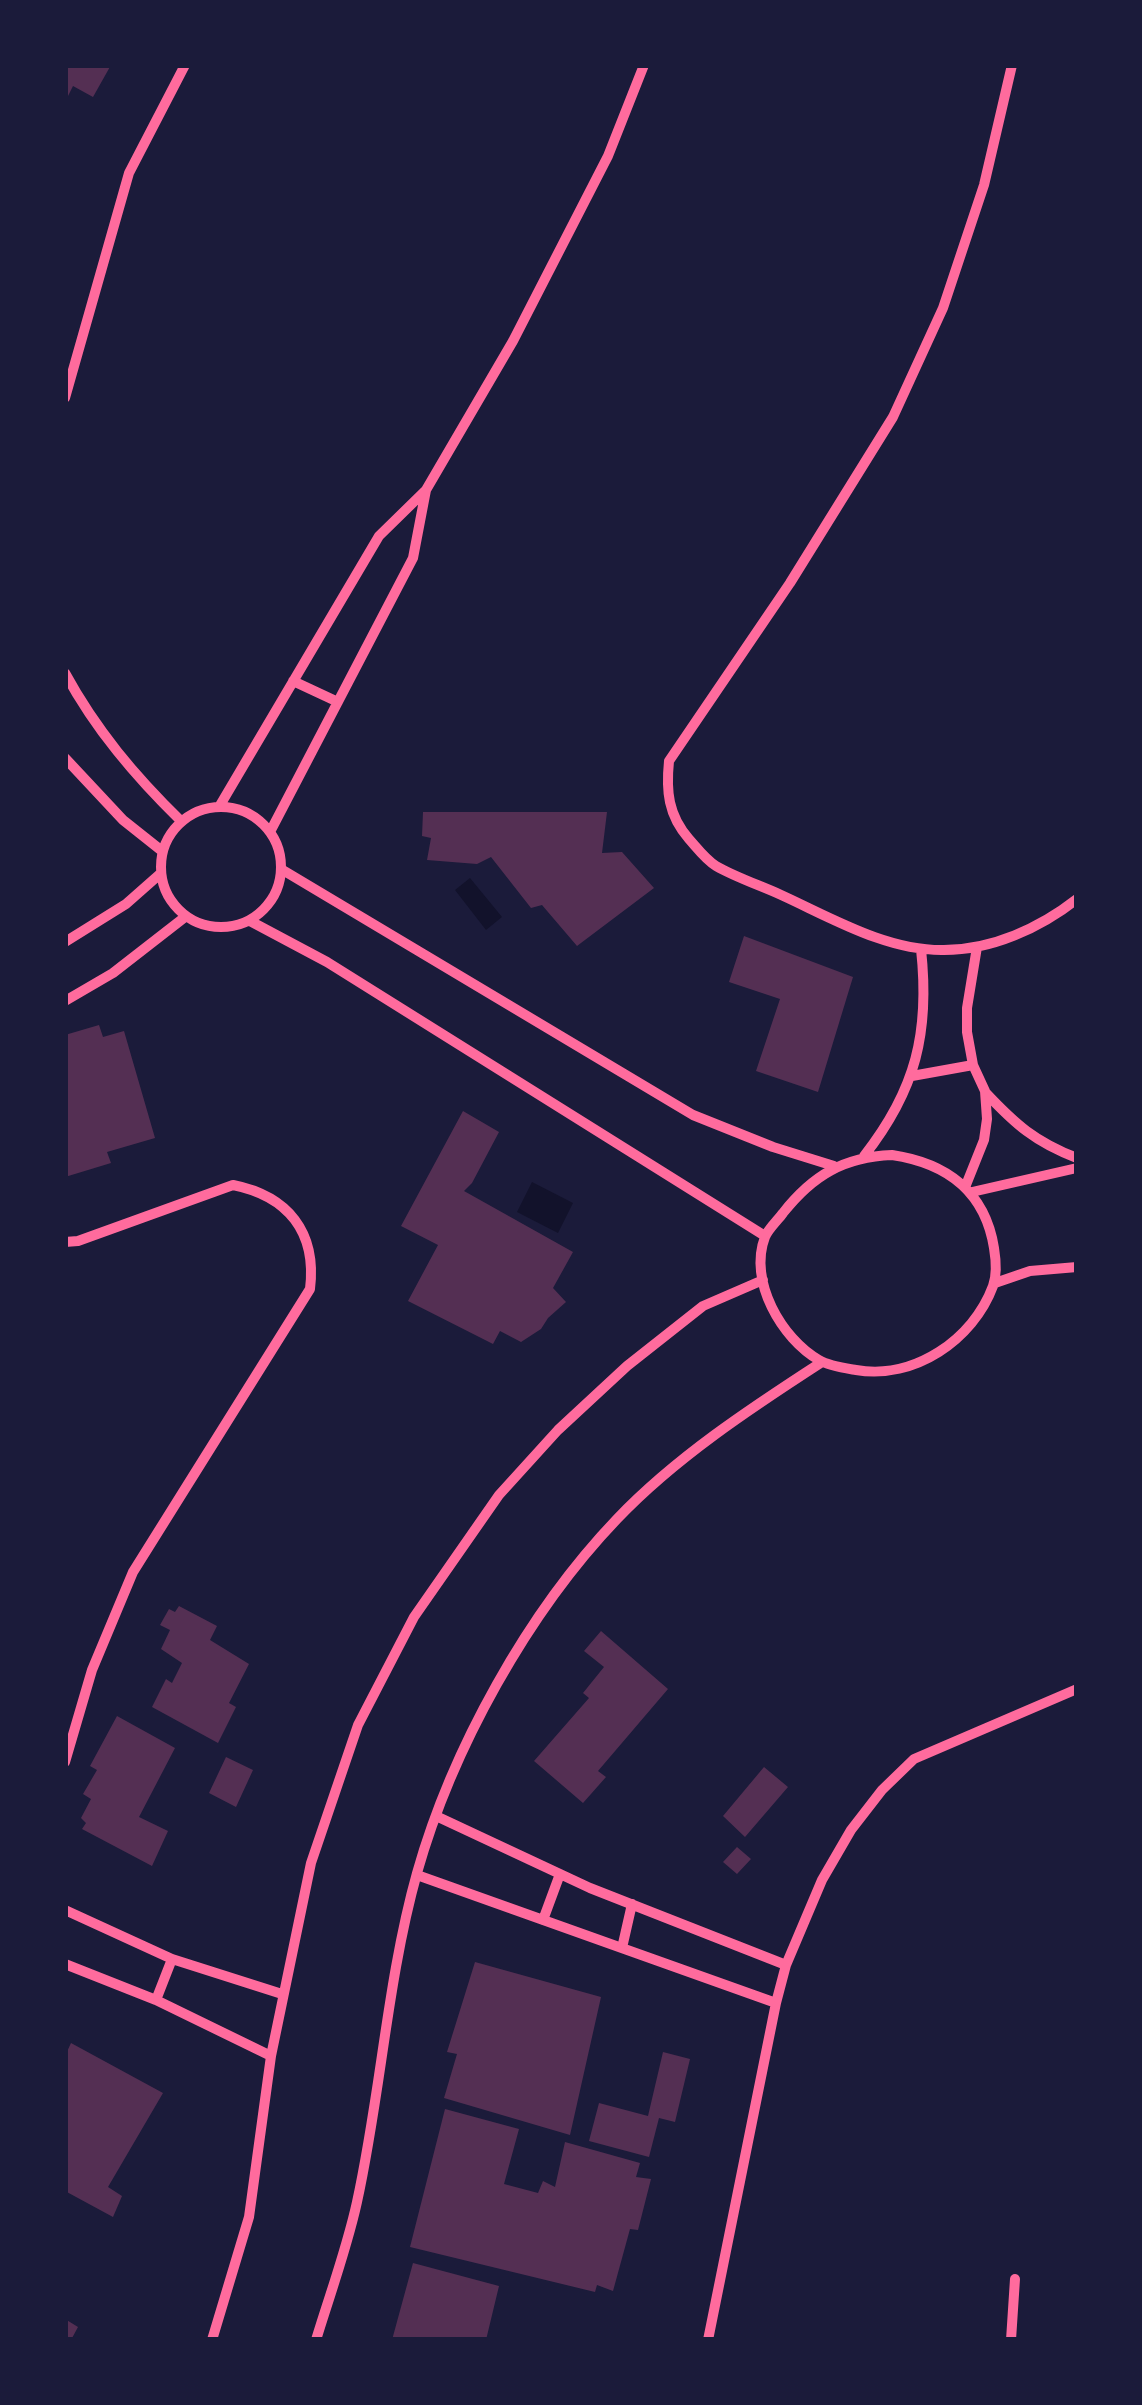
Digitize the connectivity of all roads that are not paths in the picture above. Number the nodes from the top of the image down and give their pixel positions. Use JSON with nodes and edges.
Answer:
{"nodes":[{"id":1,"x":186,"y":65,"type":"edge"},
{"id":2,"x":644,"y":65,"type":"edge"},
{"id":3,"x":1012,"y":65,"type":"edge"},
{"id":4,"x":65,"y":398,"type":"edge"},
{"id":5,"x":426,"y":490,"type":"junction"},
{"id":6,"x":65,"y":675,"type":"edge"},
{"id":7,"x":293,"y":681,"type":"junction"},
{"id":8,"x":338,"y":702,"type":"junction"},
{"id":9,"x":65,"y":758,"type":"edge"},
{"id":10,"x":219,"y":806,"type":"junction"},
{"id":11,"x":182,"y":822,"type":"junction"},
{"id":12,"x":270,"y":832,"type":"junction"},
{"id":13,"x":162,"y":851,"type":"junction"},
{"id":14,"x":281,"y":868,"type":"junction"},
{"id":15,"x":160,"y":874,"type":"junction"},
{"id":16,"x":1077,"y":899,"type":"edge"},
{"id":17,"x":185,"y":916,"type":"junction"},
{"id":18,"x":250,"y":920,"type":"junction"},
{"id":19,"x":65,"y":942,"type":"edge"},
{"id":20,"x":977,"y":947,"type":"junction"},
{"id":21,"x":921,"y":949,"type":"junction"},
{"id":22,"x":65,"y":984,"type":"edge"},
{"id":23,"x":68,"y":1000,"type":"edge"},
{"id":24,"x":973,"y":1065,"type":"junction"},
{"id":25,"x":912,"y":1076,"type":"junction"},
{"id":26,"x":985,"y":1091,"type":"junction"},
{"id":27,"x":864,"y":1156,"type":"junction"},
{"id":28,"x":1077,"y":1158,"type":"edge"},
{"id":29,"x":834,"y":1166,"type":"junction"},
{"id":30,"x":1077,"y":1168,"type":"edge"},
{"id":31,"x":969,"y":1188,"type":"junction"},
{"id":32,"x":765,"y":1236,"type":"junction"},
{"id":33,"x":65,"y":1242,"type":"edge"},
{"id":34,"x":1077,"y":1267,"type":"edge"},
{"id":35,"x":764,"y":1280,"type":"junction"},
{"id":36,"x":994,"y":1282,"type":"junction"},
{"id":37,"x":822,"y":1362,"type":"junction"},
{"id":38,"x":1077,"y":1689,"type":"edge"},
{"id":39,"x":65,"y":1762,"type":"edge"},
{"id":40,"x":436,"y":1816,"type":"junction"},
{"id":41,"x":560,"y":1874,"type":"junction"},
{"id":42,"x":417,"y":1875,"type":"junction"},
{"id":43,"x":632,"y":1904,"type":"junction"},
{"id":44,"x":65,"y":1910,"type":"edge"},
{"id":45,"x":544,"y":1920,"type":"junction"},
{"id":46,"x":622,"y":1948,"type":"junction"},
{"id":47,"x":172,"y":1959,"type":"junction"},
{"id":48,"x":65,"y":1964,"type":"edge"},
{"id":49,"x":786,"y":1965,"type":"junction"},
{"id":50,"x":282,"y":1994,"type":"junction"},
{"id":51,"x":156,"y":2000,"type":"junction"},
{"id":52,"x":776,"y":2003,"type":"junction"},
{"id":53,"x":271,"y":2056,"type":"junction"},
{"id":54,"x":1015,"y":2278,"type":"dead end"},
{"id":55,"x":212,"y":2340,"type":"edge"},
{"id":56,"x":316,"y":2340,"type":"edge"},
{"id":57,"x":708,"y":2340,"type":"edge"},
{"id":58,"x":1011,"y":2340,"type":"edge"}],
"edges":[{"from":1,"to":4,"type":"street"},
{"from":2,"to":5,"type":"street"},
{"from":3,"to":21,"type":"street"},
{"from":5,"to":7,"type":"street"},
{"from":5,"to":8,"type":"street"},
{"from":6,"to":11,"type":"street"},
{"from":7,"to":8,"type":"street"},
{"from":7,"to":10,"type":"street"},
{"from":8,"to":12,"type":"street"},
{"from":9,"to":13,"type":"street"},
{"from":10,"to":11,"type":"street"},
{"from":10,"to":12,"type":"street"},
{"from":11,"to":13,"type":"street"},
{"from":12,"to":14,"type":"street"},
{"from":13,"to":15,"type":"street"},
{"from":14,"to":18,"type":"street"},
{"from":14,"to":29,"type":"street"},
{"from":15,"to":17,"type":"street"},
{"from":15,"to":19,"type":"street"},
{"from":16,"to":20,"type":"street"},
{"from":17,"to":18,"type":"street"},
{"from":17,"to":23,"type":"street"},
{"from":18,"to":32,"type":"street"},
{"from":20,"to":21,"type":"street"},
{"from":20,"to":24,"type":"street"},
{"from":21,"to":25,"type":"street"},
{"from":22,"to":23,"type":"street"},
{"from":24,"to":25,"type":"street"},
{"from":24,"to":26,"type":"street"},
{"from":25,"to":27,"type":"street"},
{"from":26,"to":28,"type":"street"},
{"from":26,"to":31,"type":"street"},
{"from":27,"to":29,"type":"street"},
{"from":27,"to":31,"type":"street"},
{"from":29,"to":32,"type":"street"},
{"from":30,"to":31,"type":"street"},
{"from":31,"to":36,"type":"street"},
{"from":32,"to":35,"type":"street"},
{"from":33,"to":39,"type":"street"},
{"from":34,"to":36,"type":"street"},
{"from":35,"to":37,"type":"street"},
{"from":35,"to":50,"type":"street"},
{"from":36,"to":37,"type":"street"},
{"from":37,"to":40,"type":"street"},
{"from":38,"to":49,"type":"street"},
{"from":40,"to":41,"type":"street"},
{"from":40,"to":42,"type":"street"},
{"from":41,"to":43,"type":"street"},
{"from":41,"to":45,"type":"street"},
{"from":42,"to":45,"type":"street"},
{"from":42,"to":56,"type":"street"},
{"from":43,"to":46,"type":"street"},
{"from":43,"to":49,"type":"street"},
{"from":44,"to":47,"type":"street"},
{"from":45,"to":46,"type":"street"},
{"from":46,"to":52,"type":"street"},
{"from":47,"to":50,"type":"street"},
{"from":47,"to":51,"type":"street"},
{"from":48,"to":51,"type":"street"},
{"from":49,"to":52,"type":"street"},
{"from":50,"to":53,"type":"street"},
{"from":51,"to":53,"type":"street"},
{"from":52,"to":57,"type":"street"},
{"from":53,"to":55,"type":"street"},
{"from":54,"to":58,"type":"street"}]}
